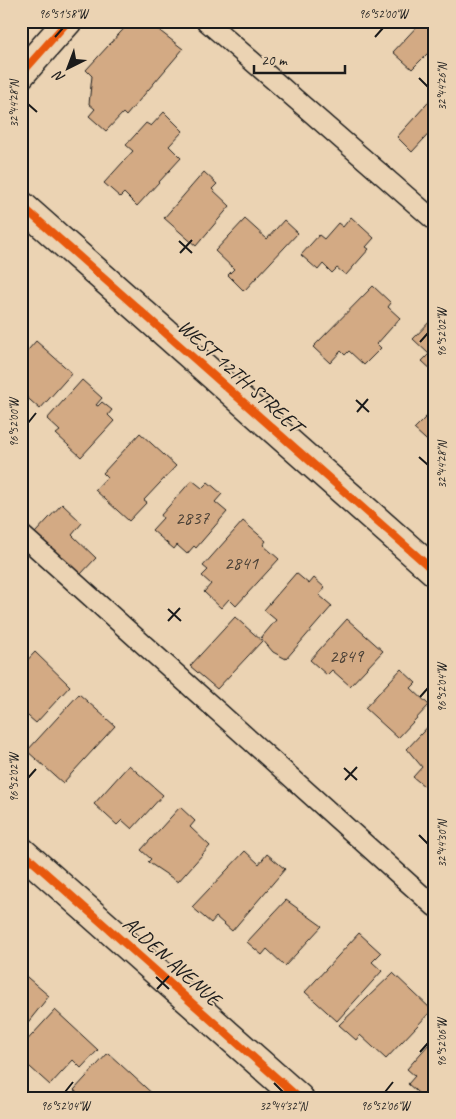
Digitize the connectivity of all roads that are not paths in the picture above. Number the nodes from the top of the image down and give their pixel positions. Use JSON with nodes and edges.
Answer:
{"nodes":[{"id":1,"x":68,"y":21,"type":"edge"},
{"id":2,"x":206,"y":21,"type":"edge"},
{"id":3,"x":21,"y":74,"type":"edge"},
{"id":4,"x":21,"y":205,"type":"edge"},
{"id":5,"x":435,"y":221,"type":"edge"},
{"id":6,"x":21,"y":534,"type":"edge"},
{"id":7,"x":435,"y":572,"type":"edge"},
{"id":8,"x":21,"y":851,"type":"edge"},
{"id":9,"x":435,"y":907,"type":"edge"},
{"id":10,"x":299,"y":1098,"type":"edge"}],
"edges":[{"from":1,"to":3,"type":"street"},
{"from":2,"to":5,"type":"lane"},
{"from":4,"to":7,"type":"street","name":"WEST 12TH STREET"},
{"from":6,"to":9,"type":"lane"},
{"from":8,"to":10,"type":"street","name":"ALDEN AVENUE"}]}
